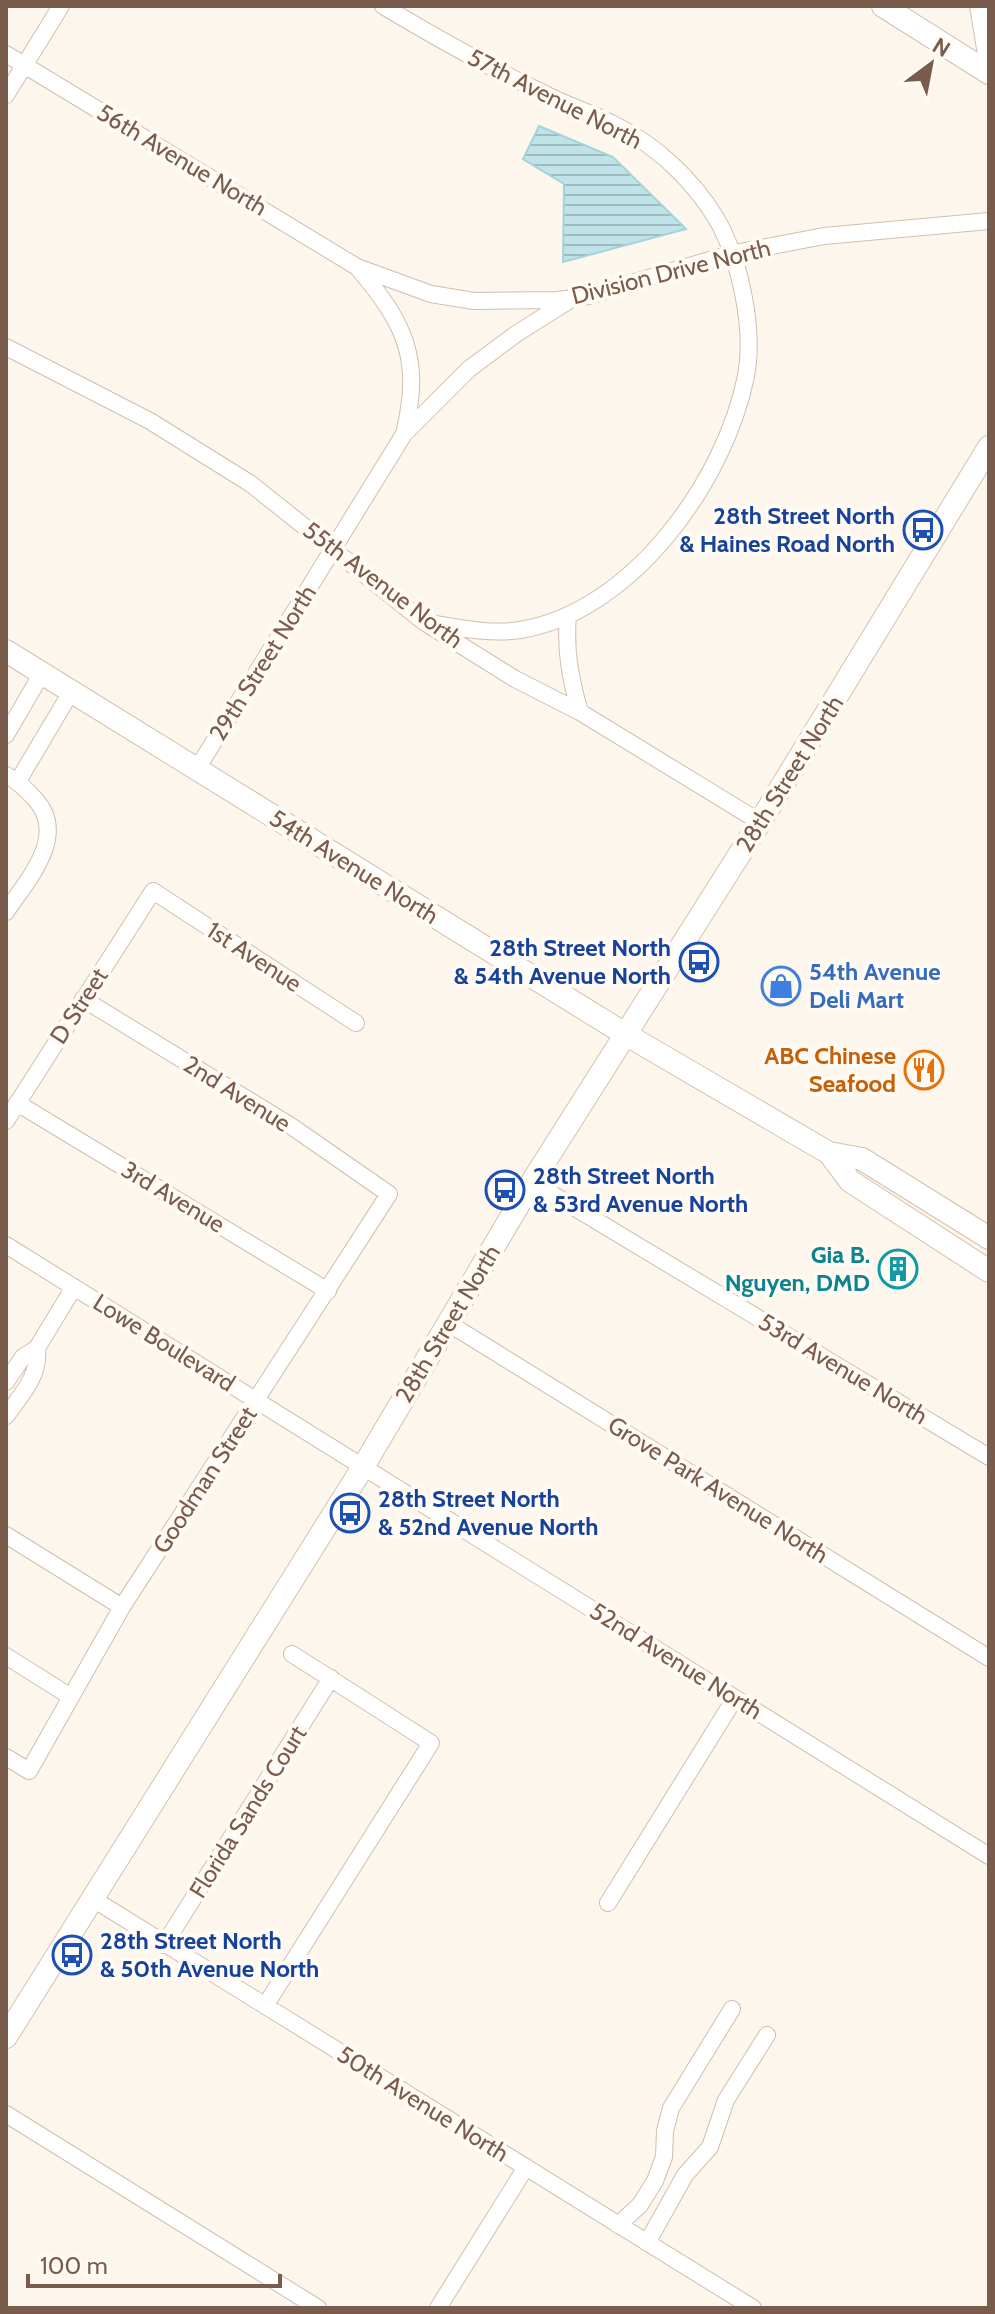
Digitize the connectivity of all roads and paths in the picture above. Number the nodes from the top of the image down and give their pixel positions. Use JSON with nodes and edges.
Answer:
{"nodes":[{"id":1,"x":61,"y":6,"type":"edge"},
{"id":2,"x":383,"y":6,"type":"edge"},
{"id":3,"x":883,"y":6,"type":"edge"},
{"id":4,"x":981,"y":6,"type":"edge"},
{"id":5,"x":6,"y":54,"type":"edge"},
{"id":6,"x":989,"y":54,"type":"edge"},
{"id":7,"x":24,"y":65,"type":"junction"},
{"id":8,"x":989,"y":73,"type":"edge"},
{"id":9,"x":6,"y":95,"type":"edge"},
{"id":10,"x":989,"y":221,"type":"edge"},
{"id":11,"x":730,"y":254,"type":"junction"},
{"id":12,"x":357,"y":267,"type":"junction"},
{"id":13,"x":571,"y":299,"type":"junction"},
{"id":14,"x":6,"y":347,"type":"edge"},
{"id":15,"x":404,"y":434,"type":"junction"},
{"id":16,"x":989,"y":447,"type":"edge"},
{"id":17,"x":333,"y":550,"type":"junction"},
{"id":18,"x":568,"y":615,"type":"junction"},
{"id":19,"x":424,"y":622,"type":"junction"},
{"id":20,"x":6,"y":651,"type":"edge"},
{"id":21,"x":42,"y":673,"type":"junction"},
{"id":22,"x":71,"y":692,"type":"junction"},
{"id":23,"x":580,"y":712,"type":"junction"},
{"id":24,"x":6,"y":735,"type":"edge"},
{"id":25,"x":197,"y":769,"type":"junction"},
{"id":26,"x":12,"y":778,"type":"edge"},
{"id":27,"x":760,"y":822,"type":"junction"},
{"id":28,"x":153,"y":891,"type":"joint"},
{"id":29,"x":6,"y":912,"type":"edge"},
{"id":30,"x":83,"y":999,"type":"junction"},
{"id":31,"x":356,"y":1023,"type":"dead end"},
{"id":32,"x":625,"y":1034,"type":"junction"},
{"id":33,"x":17,"y":1103,"type":"junction"},
{"id":34,"x":6,"y":1121,"type":"edge"},
{"id":35,"x":829,"y":1153,"type":"junction"},
{"id":36,"x":532,"y":1182,"type":"junction"},
{"id":37,"x":389,"y":1194,"type":"joint"},
{"id":38,"x":989,"y":1238,"type":"edge"},
{"id":39,"x":9,"y":1252,"type":"edge"},
{"id":40,"x":989,"y":1271,"type":"edge"},
{"id":41,"x":74,"y":1287,"type":"junction"},
{"id":42,"x":328,"y":1291,"type":"junction"},
{"id":43,"x":448,"y":1323,"type":"junction"},
{"id":44,"x":37,"y":1348,"type":"junction"},
{"id":45,"x":6,"y":1382,"type":"edge"},
{"id":46,"x":257,"y":1401,"type":"junction"},
{"id":47,"x":6,"y":1416,"type":"edge"},
{"id":48,"x":989,"y":1457,"type":"edge"},
{"id":49,"x":363,"y":1467,"type":"junction"},
{"id":50,"x":6,"y":1535,"type":"edge"},
{"id":51,"x":122,"y":1607,"type":"junction"},
{"id":52,"x":292,"y":1654,"type":"dead end"},
{"id":53,"x":6,"y":1656,"type":"edge"},
{"id":54,"x":989,"y":1658,"type":"edge"},
{"id":55,"x":331,"y":1678,"type":"junction"},
{"id":56,"x":71,"y":1697,"type":"junction"},
{"id":57,"x":735,"y":1698,"type":"junction"},
{"id":58,"x":6,"y":1757,"type":"edge"},
{"id":59,"x":989,"y":1856,"type":"edge"},
{"id":60,"x":93,"y":1899,"type":"junction"},
{"id":61,"x":608,"y":1903,"type":"dead end"},
{"id":62,"x":164,"y":1945,"type":"junction"},
{"id":63,"x":265,"y":2006,"type":"junction"},
{"id":64,"x":732,"y":2009,"type":"dead end"},
{"id":65,"x":767,"y":2035,"type":"dead end"},
{"id":66,"x":6,"y":2037,"type":"edge"},
{"id":67,"x":6,"y":2114,"type":"edge"},
{"id":68,"x":526,"y":2167,"type":"junction"},
{"id":69,"x":618,"y":2225,"type":"junction"},
{"id":70,"x":647,"y":2243,"type":"junction"},
{"id":71,"x":318,"y":2308,"type":"edge"},
{"id":72,"x":438,"y":2308,"type":"edge"},
{"id":73,"x":753,"y":2308,"type":"edge"}],
"edges":[{"from":1,"to":7,"type":"street"},
{"from":2,"to":11,"type":"street","name":"57th Avenue North"},
{"from":3,"to":8,"type":"street"},
{"from":4,"to":6,"type":"street"},
{"from":5,"to":7,"type":"street","name":"56th Avenue North"},
{"from":7,"to":9,"type":"street"},
{"from":7,"to":12,"type":"street","name":"56th Avenue North"},
{"from":10,"to":11,"type":"street","name":"Division Drive North"},
{"from":11,"to":13,"type":"street","name":"Division Drive North"},
{"from":11,"to":18,"type":"street","name":"57th Avenue North"},
{"from":12,"to":13,"type":"street","name":"Division Drive North"},
{"from":12,"to":15,"type":"street","name":"29th Street North"},
{"from":13,"to":15,"type":"street","name":"29th Street North"},
{"from":14,"to":17,"type":"street","name":"55th Avenue North"},
{"from":15,"to":17,"type":"street","name":"29th Street North"},
{"from":16,"to":27,"type":"street","name":"28th Street North"},
{"from":17,"to":19,"type":"street","name":"55th Avenue North"},
{"from":17,"to":25,"type":"street","name":"29th Street North"},
{"from":18,"to":19,"type":"street","name":"57th Avenue North"},
{"from":18,"to":23,"type":"street"},
{"from":19,"to":23,"type":"street","name":"55th Avenue North"},
{"from":20,"to":21,"type":"street","name":"54th Avenue North"},
{"from":21,"to":22,"type":"street","name":"54th Avenue North"},
{"from":21,"to":24,"type":"street"},
{"from":22,"to":25,"type":"street","name":"54th Avenue North"},
{"from":22,"to":26,"type":"street"},
{"from":23,"to":27,"type":"street","name":"55th Avenue North"},
{"from":25,"to":32,"type":"street","name":"54th Avenue North"},
{"from":26,"to":29,"type":"street"},
{"from":27,"to":32,"type":"street","name":"28th Street North"},
{"from":28,"to":30,"type":"street","name":"D Street"},
{"from":28,"to":31,"type":"street","name":"1st Avenue"},
{"from":30,"to":33,"type":"street","name":"D Street"},
{"from":30,"to":37,"type":"street","name":"2nd Avenue"},
{"from":32,"to":35,"type":"street","name":"54th Avenue North"},
{"from":32,"to":36,"type":"street","name":"28th Street North"},
{"from":33,"to":34,"type":"street","name":"D Street"},
{"from":33,"to":42,"type":"street","name":"3rd Avenue"},
{"from":35,"to":38,"type":"street","name":"54th Avenue North"},
{"from":35,"to":40,"type":"street","name":"54th Avenue North"},
{"from":36,"to":43,"type":"street","name":"28th Street North"},
{"from":36,"to":48,"type":"street","name":"53rd Avenue North"},
{"from":37,"to":42,"type":"street","name":"Goodman Street"},
{"from":39,"to":41,"type":"street","name":"Lowe Boulevard"},
{"from":41,"to":44,"type":"street"},
{"from":41,"to":46,"type":"street","name":"Lowe Boulevard"},
{"from":42,"to":46,"type":"street","name":"Goodman Street"},
{"from":43,"to":49,"type":"street","name":"28th Street North"},
{"from":43,"to":54,"type":"street","name":"Grove Park Avenue North"},
{"from":44,"to":45,"type":"street"},
{"from":44,"to":47,"type":"street"},
{"from":46,"to":49,"type":"street","name":"Lowe Boulevard"},
{"from":46,"to":51,"type":"street","name":"Goodman Street"},
{"from":49,"to":57,"type":"street","name":"52nd Avenue North"},
{"from":49,"to":60,"type":"street","name":"28th Street North"},
{"from":50,"to":51,"type":"street"},
{"from":51,"to":56,"type":"street","name":"Goodman Street"},
{"from":52,"to":55,"type":"street"},
{"from":53,"to":56,"type":"street"},
{"from":55,"to":62,"type":"street","name":"Florida Sands Court"},
{"from":55,"to":63,"type":"street"},
{"from":56,"to":58,"type":"street","name":"Goodman Street"},
{"from":57,"to":59,"type":"street","name":"52nd Avenue North"},
{"from":57,"to":61,"type":"street"},
{"from":60,"to":62,"type":"street","name":"50th Avenue North"},
{"from":60,"to":66,"type":"street","name":"28th Street North"},
{"from":62,"to":63,"type":"street","name":"50th Avenue North"},
{"from":63,"to":68,"type":"street","name":"50th Avenue North"},
{"from":64,"to":69,"type":"street"},
{"from":65,"to":70,"type":"street"},
{"from":67,"to":71,"type":"street"},
{"from":68,"to":69,"type":"street","name":"50th Avenue North"},
{"from":68,"to":72,"type":"street"},
{"from":69,"to":70,"type":"street","name":"50th Avenue North"},
{"from":70,"to":73,"type":"street","name":"50th Avenue North"}]}
